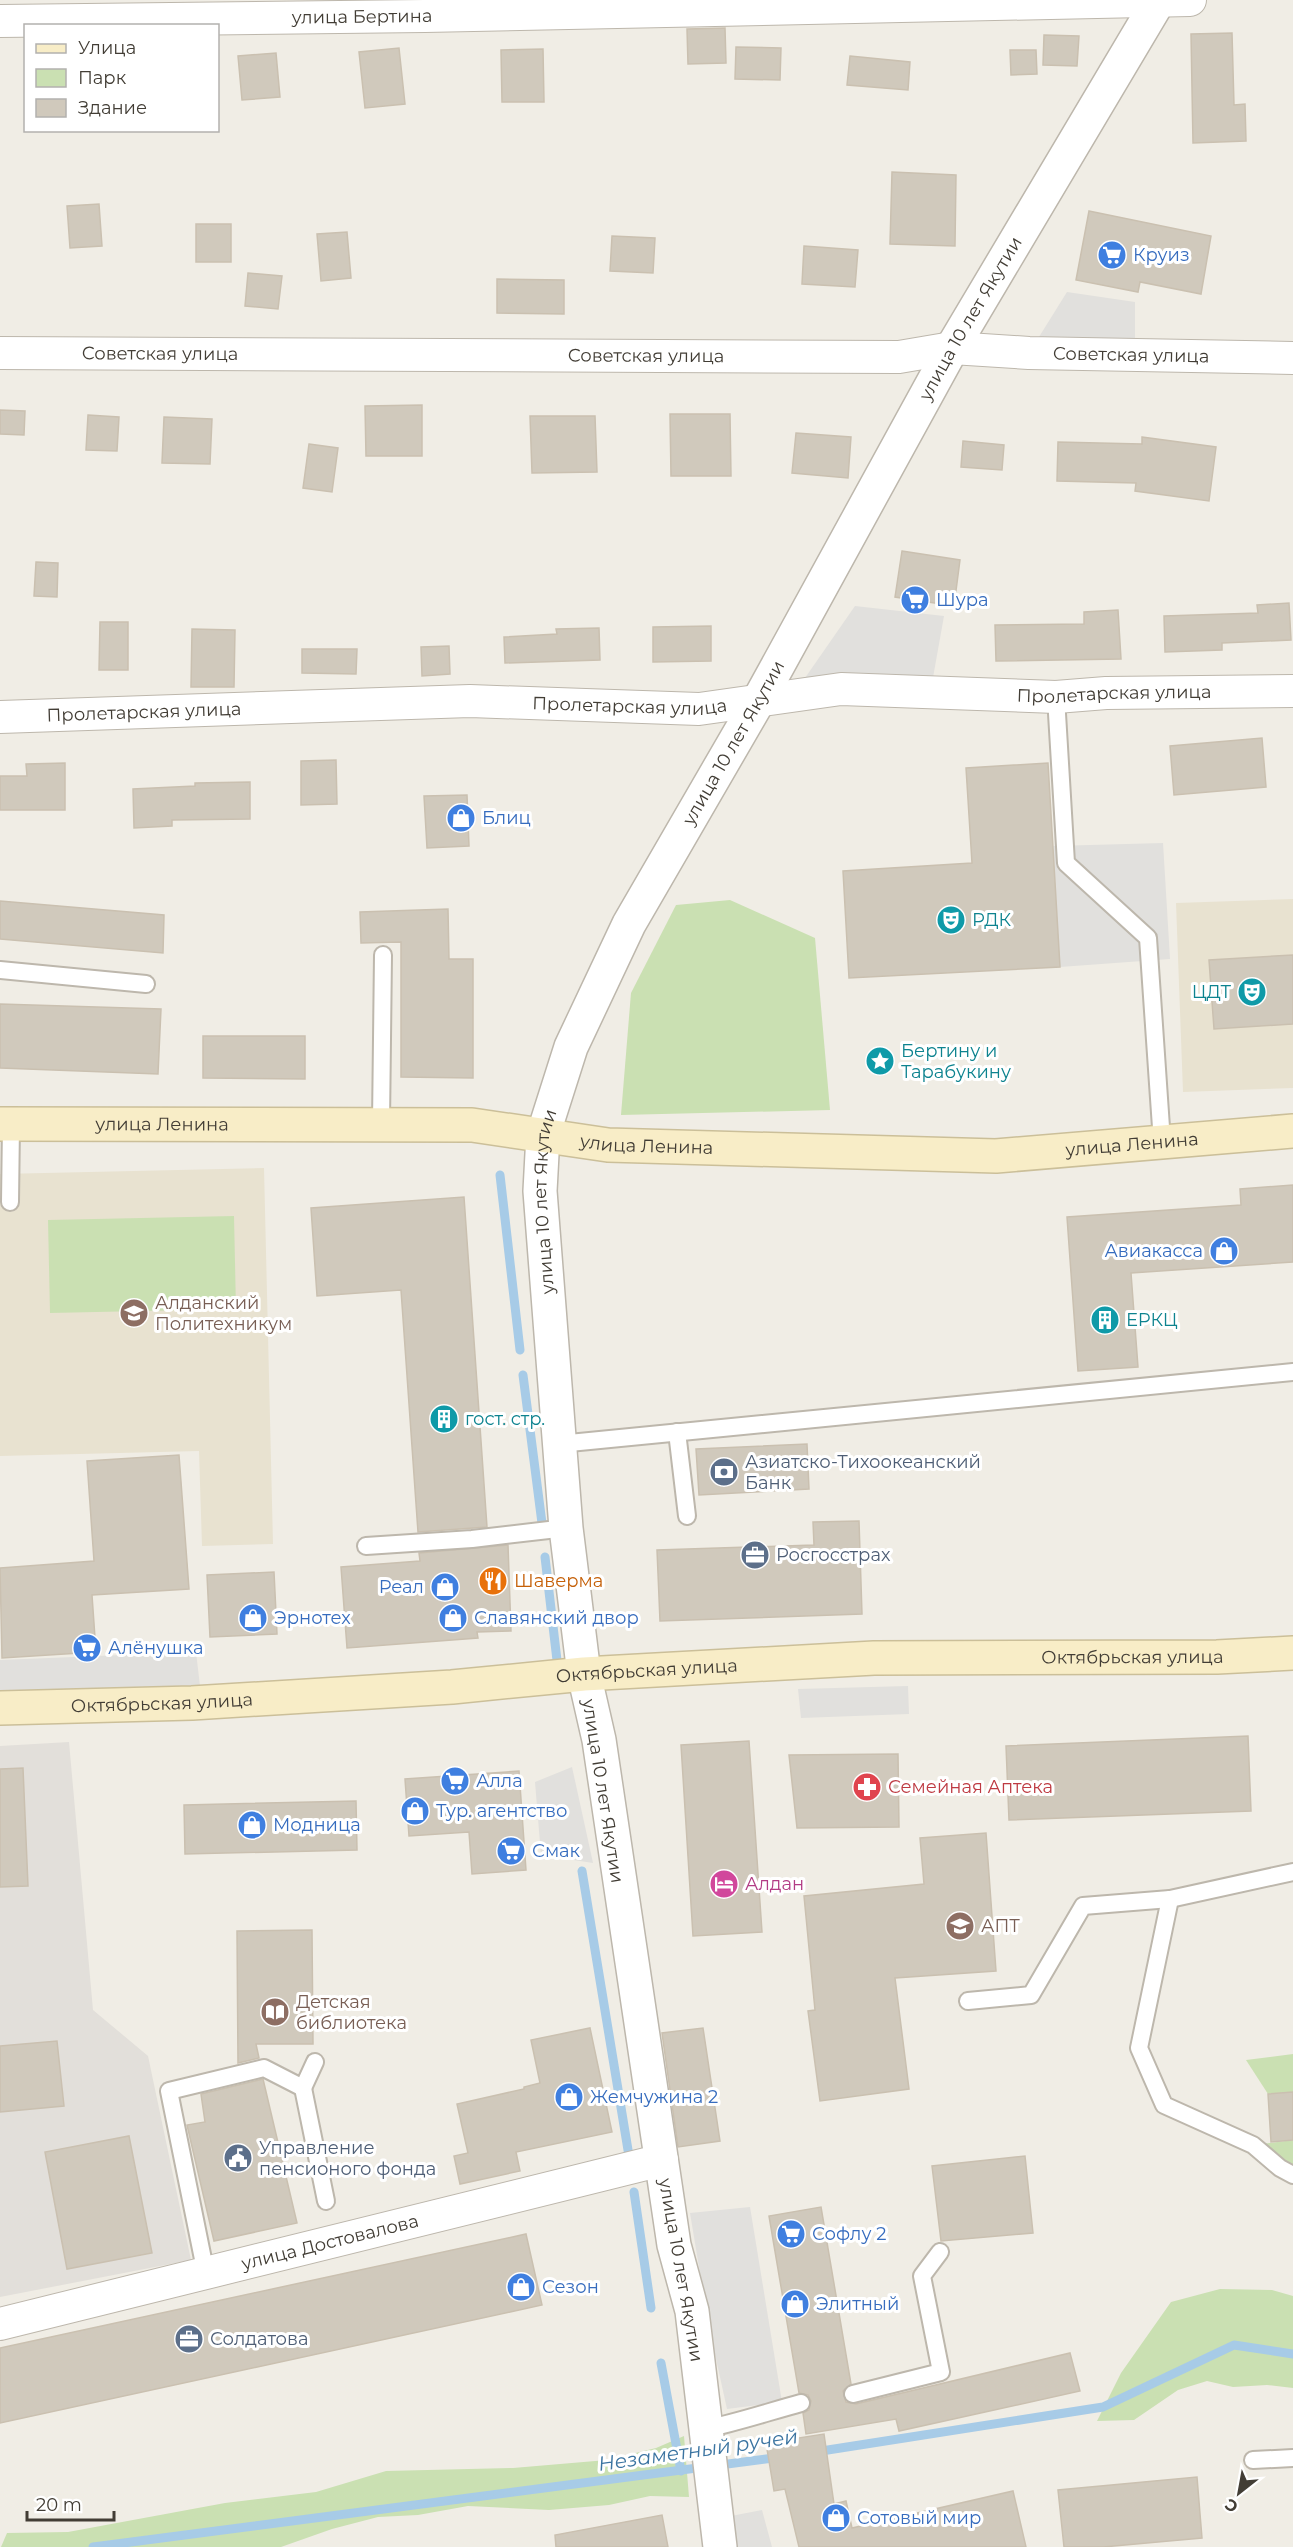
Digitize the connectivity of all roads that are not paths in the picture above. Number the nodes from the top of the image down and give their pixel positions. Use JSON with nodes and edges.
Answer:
{"nodes":[{"id":1,"x":1159,"y":0,"type":"edge"},
{"id":2,"x":1190,"y":0,"type":"edge"},
{"id":3,"x":0,"y":21,"type":"edge"},
{"id":4,"x":952,"y":348,"type":"junction"},
{"id":5,"x":0,"y":353,"type":"edge"},
{"id":6,"x":1293,"y":358,"type":"edge"},
{"id":7,"x":1293,"y":691,"type":"edge"},
{"id":8,"x":1056,"y":697,"type":"junction"},
{"id":9,"x":760,"y":698,"type":"junction"},
{"id":10,"x":0,"y":717,"type":"edge"},
{"id":11,"x":383,"y":955,"type":"dead end"},
{"id":12,"x":0,"y":970,"type":"edge"},
{"id":13,"x":146,"y":984,"type":"dead end"},
{"id":14,"x":381,"y":1124,"type":"junction"},
{"id":15,"x":5,"y":1125,"type":"edge"},
{"id":16,"x":1293,"y":1131,"type":"edge"},
{"id":17,"x":543,"y":1136,"type":"junction"},
{"id":18,"x":1162,"y":1142,"type":"junction"},
{"id":19,"x":10,"y":1202,"type":"dead end"},
{"id":20,"x":1293,"y":1372,"type":"edge"},
{"id":21,"x":677,"y":1432,"type":"junction"},
{"id":22,"x":559,"y":1444,"type":"junction"},
{"id":23,"x":687,"y":1516,"type":"dead end"},
{"id":24,"x":566,"y":1528,"type":"junction"},
{"id":25,"x":366,"y":1546,"type":"dead end"},
{"id":26,"x":1293,"y":1653,"type":"edge"},
{"id":27,"x":584,"y":1674,"type":"junction"},
{"id":28,"x":0,"y":1708,"type":"edge"},
{"id":29,"x":1293,"y":1872,"type":"edge"},
{"id":30,"x":1170,"y":1899,"type":"junction"},
{"id":31,"x":968,"y":2001,"type":"dead end"},
{"id":32,"x":315,"y":2062,"type":"dead end"},
{"id":33,"x":303,"y":2088,"type":"junction"},
{"id":34,"x":662,"y":2160,"type":"junction"},
{"id":35,"x":1293,"y":2175,"type":"edge"},
{"id":36,"x":326,"y":2201,"type":"dead end"},
{"id":37,"x":940,"y":2252,"type":"dead end"},
{"id":38,"x":206,"y":2274,"type":"junction"},
{"id":39,"x":0,"y":2324,"type":"edge"},
{"id":40,"x":853,"y":2394,"type":"dead end"},
{"id":41,"x":801,"y":2403,"type":"dead end"},
{"id":42,"x":708,"y":2442,"type":"junction"},
{"id":43,"x":1293,"y":2458,"type":"edge"},
{"id":44,"x":1252,"y":2460,"type":"dead end"},
{"id":45,"x":720,"y":2547,"type":"edge"}],
"edges":[{"from":1,"to":2,"type":"street","name":"улица Бертина"},
{"from":1,"to":3,"type":"street","name":"улица Бертина"},
{"from":1,"to":4,"type":"street","name":"улица 10 лет Якутии"},
{"from":4,"to":5,"type":"street","name":"Советская улица"},
{"from":4,"to":6,"type":"street","name":"Советская улица"},
{"from":4,"to":9,"type":"street","name":"улица 10 лет Якутии"},
{"from":7,"to":8,"type":"street","name":"Пролетарская улица"},
{"from":8,"to":9,"type":"street","name":"Пролетарская улица"},
{"from":8,"to":18,"type":"lane"},
{"from":9,"to":10,"type":"street","name":"Пролетарская улица"},
{"from":9,"to":17,"type":"street","name":"улица 10 лет Якутии"},
{"from":11,"to":14,"type":"lane"},
{"from":12,"to":13,"type":"lane"},
{"from":14,"to":15,"type":"main road","name":"улица Ленина"},
{"from":14,"to":17,"type":"main road","name":"улица Ленина"},
{"from":15,"to":19,"type":"lane"},
{"from":16,"to":18,"type":"main road","name":"улица Ленина"},
{"from":17,"to":18,"type":"main road","name":"улица Ленина"},
{"from":17,"to":22,"type":"street","name":"улица 10 лет Якутии"},
{"from":20,"to":21,"type":"lane"},
{"from":21,"to":22,"type":"lane"},
{"from":21,"to":23,"type":"lane"},
{"from":22,"to":24,"type":"street","name":"улица 10 лет Якутии"},
{"from":24,"to":25,"type":"lane"},
{"from":24,"to":27,"type":"street","name":"улица 10 лет Якутии"},
{"from":26,"to":27,"type":"main road","name":"Октябрьская улица"},
{"from":27,"to":28,"type":"main road","name":"Октябрьская улица"},
{"from":27,"to":34,"type":"street","name":"улица 10 лет Якутии"},
{"from":29,"to":30,"type":"lane"},
{"from":30,"to":31,"type":"lane"},
{"from":30,"to":35,"type":"lane"},
{"from":32,"to":33,"type":"lane"},
{"from":33,"to":36,"type":"lane"},
{"from":33,"to":38,"type":"lane"},
{"from":34,"to":38,"type":"street","name":"улица Достовалова"},
{"from":34,"to":42,"type":"street","name":"улица 10 лет Якутии"},
{"from":37,"to":40,"type":"lane"},
{"from":38,"to":39,"type":"street","name":"улица Достовалова"},
{"from":41,"to":42,"type":"lane"},
{"from":42,"to":45,"type":"street","name":"улица 10 лет Якутии"},
{"from":43,"to":44,"type":"lane"}]}
